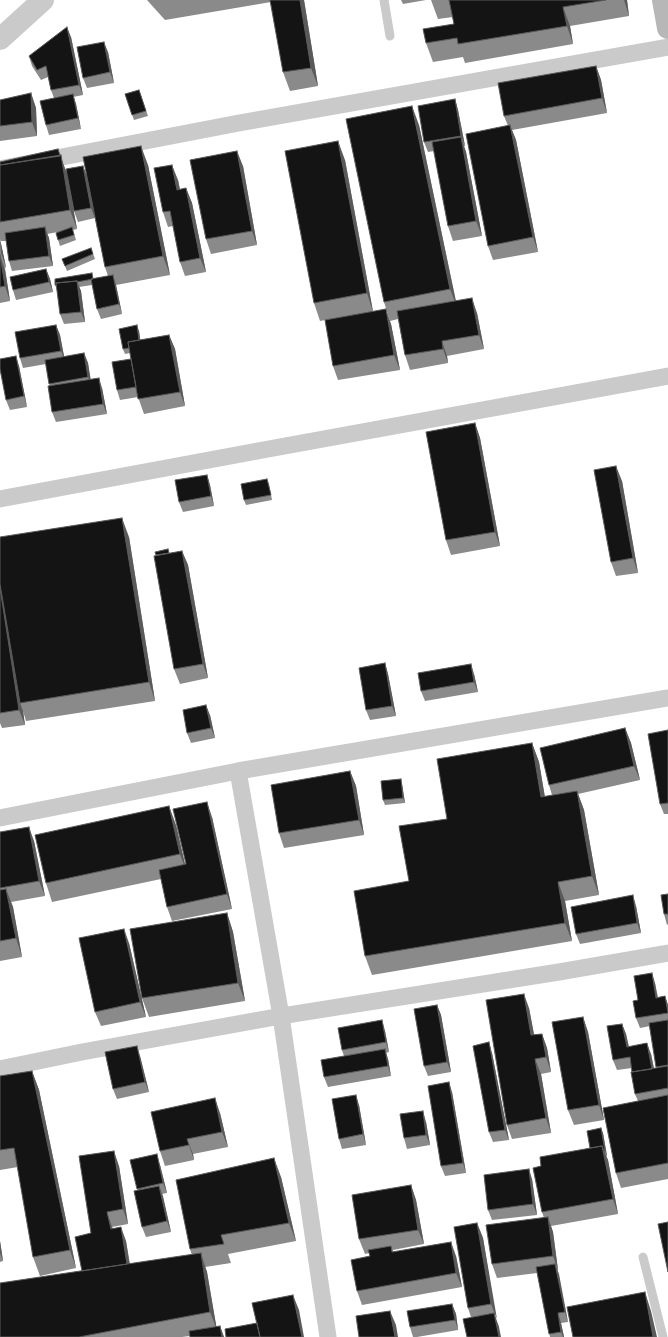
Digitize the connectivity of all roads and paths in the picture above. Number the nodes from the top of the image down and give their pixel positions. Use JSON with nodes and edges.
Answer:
{"nodes":[{"id":1,"x":43,"y":0,"type":"edge"},
{"id":2,"x":384,"y":0,"type":"edge"},
{"id":3,"x":663,"y":0,"type":"edge"},
{"id":4,"x":668,"y":28,"type":"edge"},
{"id":5,"x":390,"y":36,"type":"dead end"},
{"id":6,"x":0,"y":38,"type":"edge"},
{"id":7,"x":668,"y":47,"type":"edge"},
{"id":8,"x":0,"y":169,"type":"edge"},
{"id":9,"x":668,"y":376,"type":"edge"},
{"id":10,"x":0,"y":499,"type":"edge"},
{"id":11,"x":668,"y":698,"type":"edge"},
{"id":12,"x":238,"y":771,"type":"junction"},
{"id":13,"x":0,"y":818,"type":"edge"},
{"id":14,"x":668,"y":953,"type":"edge"},
{"id":15,"x":281,"y":1016,"type":"junction"},
{"id":16,"x":0,"y":1069,"type":"edge"},
{"id":17,"x":643,"y":1257,"type":"dead end"},
{"id":18,"x":328,"y":1337,"type":"edge"},
{"id":19,"x":664,"y":1337,"type":"edge"}],
"edges":[{"from":1,"to":6,"type":"street"},
{"from":2,"to":5,"type":"lane"},
{"from":3,"to":4,"type":"main road"},
{"from":7,"to":8,"type":"street"},
{"from":9,"to":10,"type":"street"},
{"from":11,"to":12,"type":"street"},
{"from":12,"to":13,"type":"street"},
{"from":12,"to":15,"type":"street"},
{"from":14,"to":15,"type":"street"},
{"from":15,"to":16,"type":"street"},
{"from":15,"to":18,"type":"street"},
{"from":17,"to":19,"type":"lane"}]}
